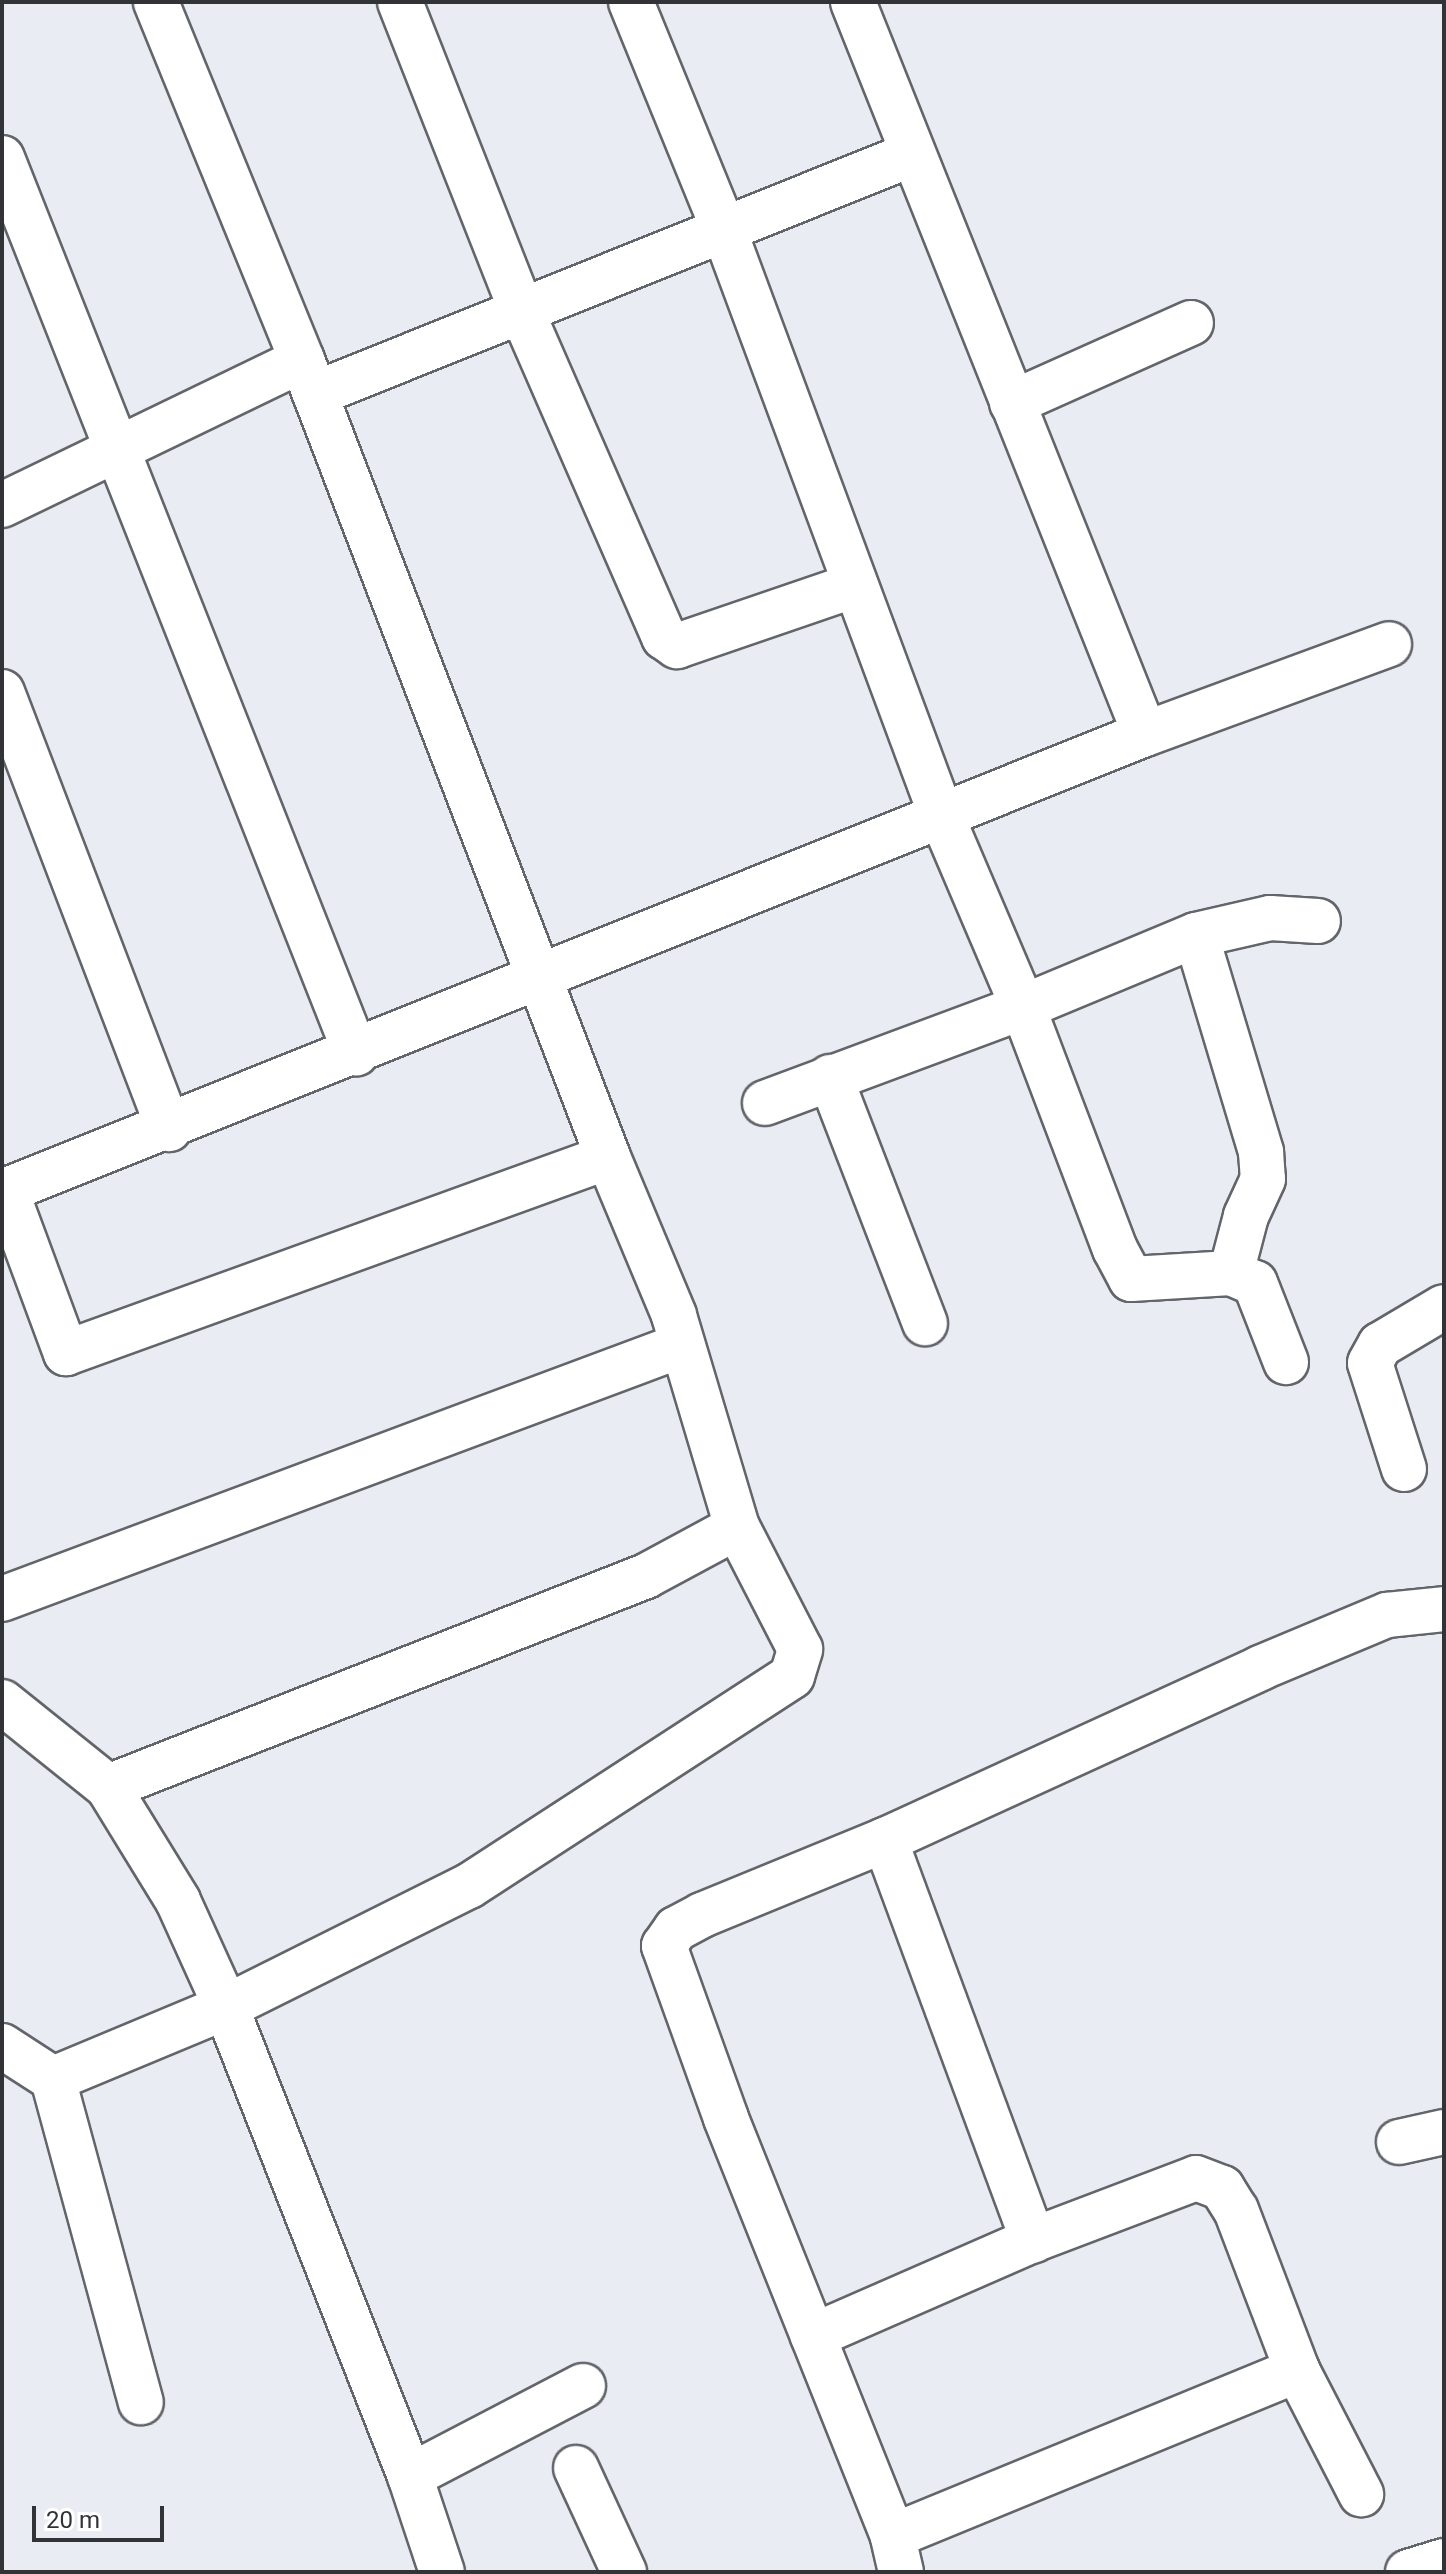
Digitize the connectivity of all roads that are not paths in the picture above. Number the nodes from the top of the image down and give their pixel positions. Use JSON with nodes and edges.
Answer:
{"nodes":[{"id":1,"x":156,"y":2,"type":"edge"},
{"id":2,"x":400,"y":2,"type":"edge"},
{"id":3,"x":631,"y":2,"type":"edge"},
{"id":4,"x":853,"y":2,"type":"edge"},
{"id":5,"x":912,"y":154,"type":"junction"},
{"id":6,"x":2,"y":158,"type":"edge"},
{"id":7,"x":724,"y":230,"type":"junction"},
{"id":8,"x":522,"y":312,"type":"junction"},
{"id":9,"x":1191,"y":323,"type":"dead end"},
{"id":10,"x":309,"y":377,"type":"junction"},
{"id":11,"x":1012,"y":403,"type":"junction"},
{"id":12,"x":115,"y":451,"type":"junction"},
{"id":13,"x":2,"y":505,"type":"edge"},
{"id":14,"x":855,"y":585,"type":"junction"},
{"id":15,"x":1389,"y":644,"type":"dead end"},
{"id":16,"x":2,"y":692,"type":"edge"},
{"id":17,"x":1145,"y":734,"type":"junction"},
{"id":18,"x":942,"y":817,"type":"junction"},
{"id":19,"x":1318,"y":921,"type":"dead end"},
{"id":20,"x":1196,"y":935,"type":"junction"},
{"id":21,"x":543,"y":979,"type":"junction"},
{"id":22,"x":1023,"y":1007,"type":"junction"},
{"id":23,"x":356,"y":1054,"type":"junction"},
{"id":24,"x":830,"y":1077,"type":"junction"},
{"id":25,"x":765,"y":1103,"type":"dead end"},
{"id":26,"x":169,"y":1129,"type":"junction"},
{"id":27,"x":608,"y":1157,"type":"junction"},
{"id":28,"x":4,"y":1191,"type":"edge"},
{"id":29,"x":1231,"y":1273,"type":"junction"},
{"id":30,"x":1444,"y":1307,"type":"edge"},
{"id":31,"x":925,"y":1323,"type":"dead end"},
{"id":32,"x":682,"y":1345,"type":"junction"},
{"id":33,"x":1286,"y":1362,"type":"dead end"},
{"id":34,"x":1404,"y":1469,"type":"dead end"},
{"id":35,"x":737,"y":1527,"type":"junction"},
{"id":36,"x":2,"y":1599,"type":"edge"},
{"id":37,"x":1444,"y":1609,"type":"edge"},
{"id":38,"x":2,"y":1702,"type":"edge"},
{"id":39,"x":108,"y":1787,"type":"junction"},
{"id":40,"x":885,"y":1840,"type":"junction"},
{"id":41,"x":226,"y":2007,"type":"junction"},
{"id":42,"x":2,"y":2046,"type":"edge"},
{"id":43,"x":53,"y":2079,"type":"junction"},
{"id":44,"x":1444,"y":2132,"type":"edge"},
{"id":45,"x":1399,"y":2142,"type":"dead end"},
{"id":46,"x":1033,"y":2240,"type":"junction"},
{"id":47,"x":813,"y":2336,"type":"junction"},
{"id":48,"x":1297,"y":2370,"type":"junction"},
{"id":49,"x":583,"y":2386,"type":"dead end"},
{"id":50,"x":141,"y":2402,"type":"dead end"},
{"id":51,"x":576,"y":2468,"type":"dead end"},
{"id":52,"x":410,"y":2476,"type":"junction"},
{"id":53,"x":1361,"y":2494,"type":"dead end"},
{"id":54,"x":897,"y":2554,"type":"edge"},
{"id":55,"x":1444,"y":2561,"type":"edge"},
{"id":56,"x":442,"y":2572,"type":"edge"},
{"id":57,"x":624,"y":2572,"type":"edge"},
{"id":58,"x":1408,"y":2572,"type":"edge"}],
"edges":[{"from":1,"to":10,"type":"street"},
{"from":2,"to":8,"type":"street"},
{"from":3,"to":7,"type":"street"},
{"from":4,"to":5,"type":"street"},
{"from":5,"to":7,"type":"street"},
{"from":5,"to":11,"type":"street"},
{"from":6,"to":12,"type":"street"},
{"from":7,"to":8,"type":"street"},
{"from":7,"to":14,"type":"street"},
{"from":8,"to":10,"type":"street"},
{"from":8,"to":14,"type":"street"},
{"from":9,"to":11,"type":"street"},
{"from":10,"to":12,"type":"street"},
{"from":10,"to":21,"type":"street"},
{"from":11,"to":17,"type":"street"},
{"from":12,"to":13,"type":"street"},
{"from":12,"to":23,"type":"street"},
{"from":14,"to":18,"type":"street"},
{"from":15,"to":17,"type":"street"},
{"from":16,"to":26,"type":"street"},
{"from":17,"to":18,"type":"street"},
{"from":18,"to":21,"type":"street"},
{"from":18,"to":22,"type":"street"},
{"from":19,"to":20,"type":"street"},
{"from":20,"to":22,"type":"street"},
{"from":20,"to":29,"type":"street"},
{"from":21,"to":23,"type":"street"},
{"from":21,"to":27,"type":"street"},
{"from":22,"to":24,"type":"street"},
{"from":22,"to":29,"type":"street"},
{"from":23,"to":26,"type":"street"},
{"from":24,"to":25,"type":"street"},
{"from":24,"to":31,"type":"street"},
{"from":26,"to":28,"type":"street"},
{"from":27,"to":28,"type":"street"},
{"from":27,"to":32,"type":"street"},
{"from":29,"to":33,"type":"street"},
{"from":30,"to":34,"type":"street"},
{"from":32,"to":35,"type":"street"},
{"from":32,"to":36,"type":"street"},
{"from":35,"to":39,"type":"street"},
{"from":35,"to":41,"type":"street"},
{"from":37,"to":40,"type":"street"},
{"from":38,"to":39,"type":"street"},
{"from":39,"to":41,"type":"street"},
{"from":40,"to":46,"type":"street"},
{"from":40,"to":47,"type":"street"},
{"from":41,"to":43,"type":"street"},
{"from":41,"to":52,"type":"street"},
{"from":42,"to":43,"type":"street"},
{"from":43,"to":50,"type":"street"},
{"from":44,"to":45,"type":"street"},
{"from":46,"to":47,"type":"street"},
{"from":46,"to":48,"type":"street"},
{"from":47,"to":54,"type":"street"},
{"from":48,"to":53,"type":"street"},
{"from":48,"to":54,"type":"street"},
{"from":49,"to":52,"type":"street"},
{"from":51,"to":57,"type":"street"},
{"from":52,"to":56,"type":"street"},
{"from":55,"to":58,"type":"street"}]}
